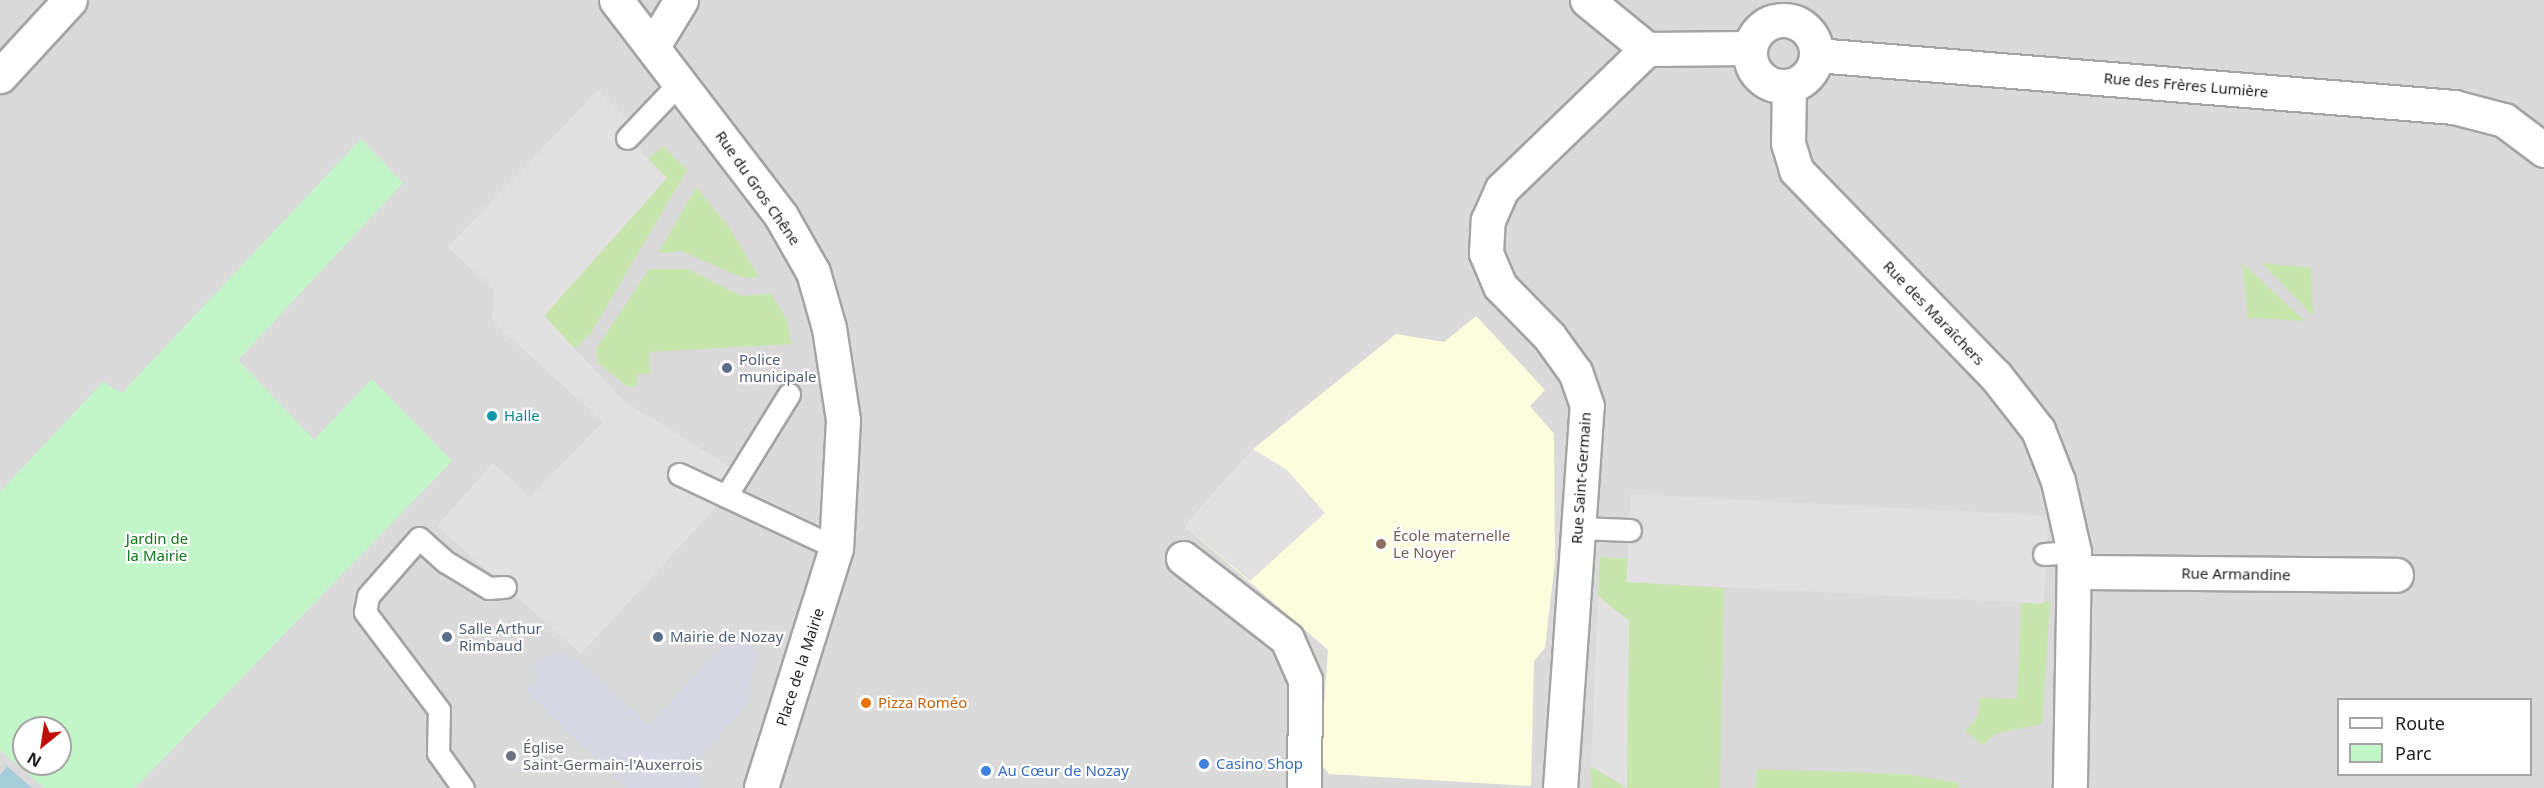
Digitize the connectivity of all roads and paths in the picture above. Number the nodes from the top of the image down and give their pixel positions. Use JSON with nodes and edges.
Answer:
{"nodes":[{"id":1,"x":70,"y":0,"type":"edge"},
{"id":2,"x":616,"y":0,"type":"edge"},
{"id":3,"x":681,"y":0,"type":"edge"},
{"id":4,"x":1587,"y":0,"type":"edge"},
{"id":5,"x":1781,"y":10,"type":"edge"},
{"id":6,"x":653,"y":46,"type":"junction"},
{"id":7,"x":1750,"y":48,"type":"junction"},
{"id":8,"x":1647,"y":49,"type":"junction"},
{"id":9,"x":1816,"y":55,"type":"junction"},
{"id":10,"x":0,"y":76,"type":"edge"},
{"id":11,"x":681,"y":81,"type":"junction"},
{"id":12,"x":1789,"y":86,"type":"junction"},
{"id":13,"x":627,"y":138,"type":"dead end"},
{"id":14,"x":2544,"y":150,"type":"edge"},
{"id":15,"x":789,"y":394,"type":"dead end"},
{"id":16,"x":679,"y":474,"type":"dead end"},
{"id":17,"x":726,"y":496,"type":"junction"},
{"id":18,"x":1578,"y":528,"type":"junction"},
{"id":19,"x":1630,"y":530,"type":"dead end"},
{"id":20,"x":836,"y":548,"type":"junction"},
{"id":21,"x":1183,"y":558,"type":"dead end"},
{"id":22,"x":2064,"y":559,"type":"junction"},
{"id":23,"x":2396,"y":575,"type":"dead end"},
{"id":24,"x":505,"y":587,"type":"dead end"},
{"id":25,"x":763,"y":787,"type":"edge"},
{"id":26,"x":463,"y":788,"type":"edge"},
{"id":27,"x":1304,"y":788,"type":"edge"},
{"id":28,"x":1560,"y":788,"type":"edge"},
{"id":29,"x":2070,"y":788,"type":"edge"}],
"edges":[{"from":1,"to":10,"type":"street"},
{"from":2,"to":6,"type":"street","name":"Rue du Gros Chêne"},
{"from":3,"to":6,"type":"street"},
{"from":4,"to":8,"type":"street"},
{"from":5,"to":7,"type":"street"},
{"from":5,"to":9,"type":"street"},
{"from":6,"to":11,"type":"street","name":"Rue du Gros Chêne"},
{"from":7,"to":8,"type":"street"},
{"from":7,"to":12,"type":"street"},
{"from":8,"to":18,"type":"street","name":"Rue Saint-Germain"},
{"from":9,"to":12,"type":"street"},
{"from":9,"to":14,"type":"street","name":"Rue des Frères Lumière"},
{"from":11,"to":13,"type":"lane"},
{"from":11,"to":20,"type":"street","name":"Rue du Gros Chêne"},
{"from":12,"to":22,"type":"street","name":"Rue des Maraîchers"},
{"from":15,"to":17,"type":"lane"},
{"from":16,"to":17,"type":"lane"},
{"from":17,"to":20,"type":"lane"},
{"from":18,"to":19,"type":"lane"},
{"from":18,"to":28,"type":"street","name":"Rue Saint-Germain"},
{"from":20,"to":25,"type":"street","name":"Place de la Mairie"},
{"from":21,"to":27,"type":"street"},
{"from":22,"to":23,"type":"street","name":"Rue Armandine"},
{"from":22,"to":29,"type":"street","name":"Rue des Maraîchers"},
{"from":24,"to":26,"type":"lane"}]}
